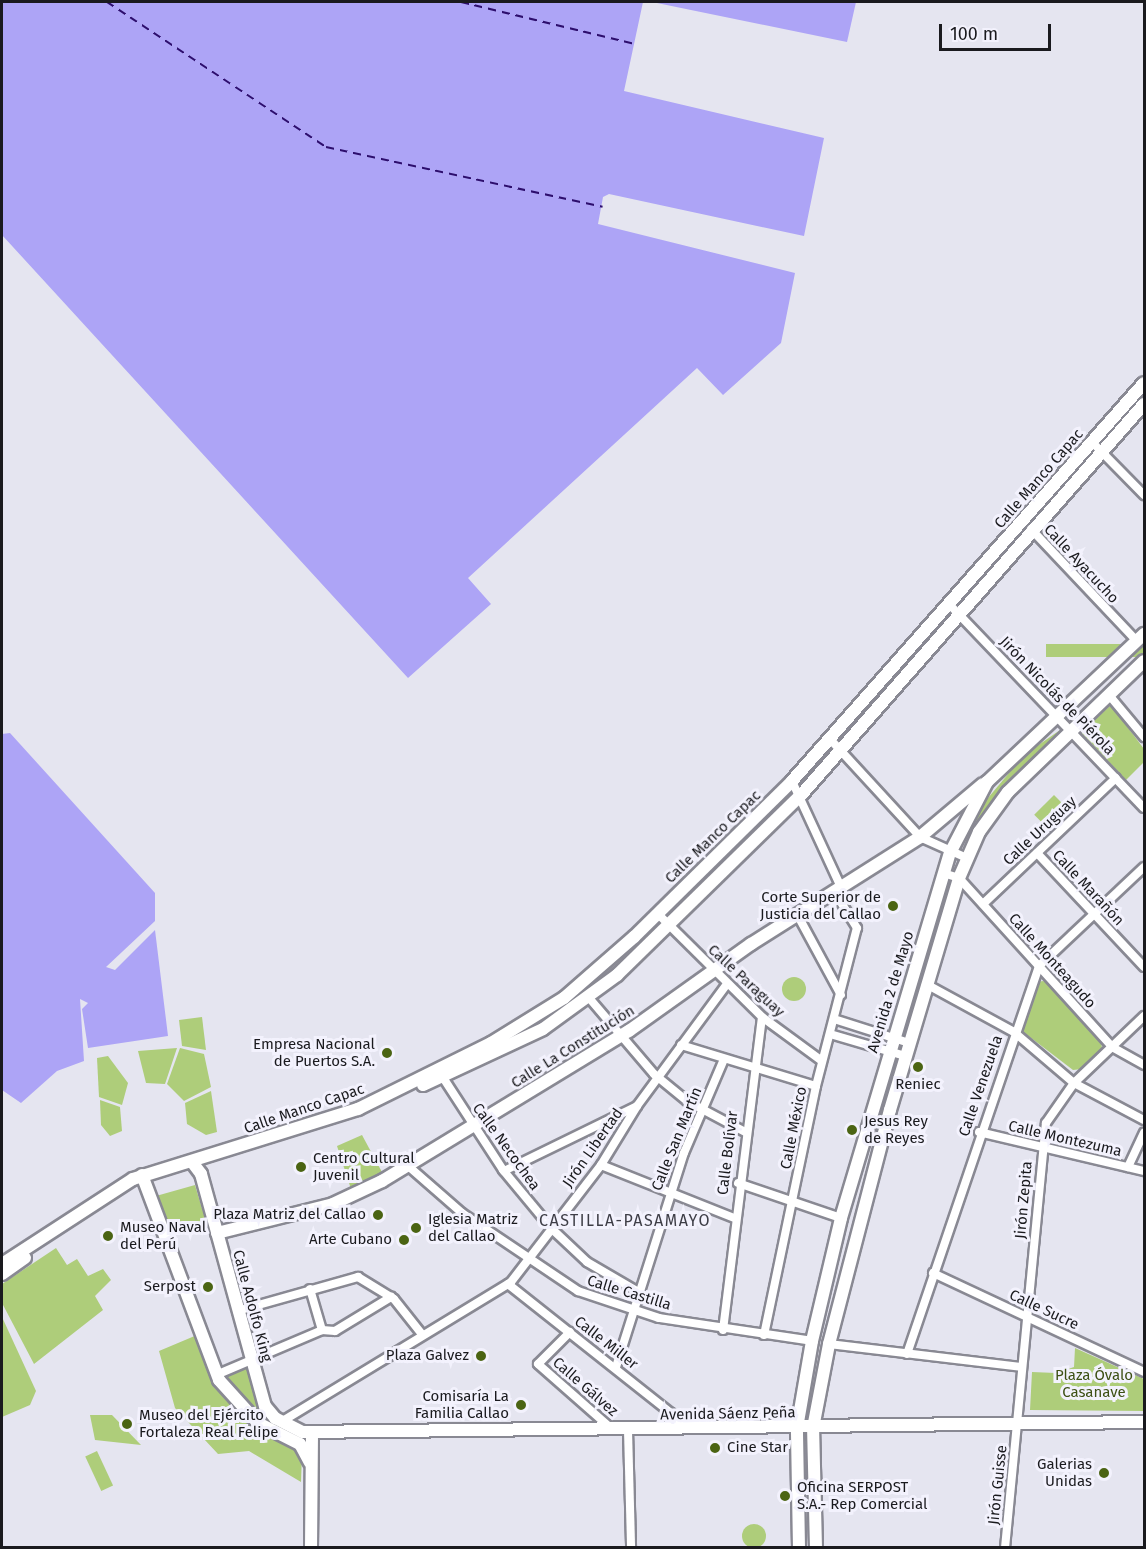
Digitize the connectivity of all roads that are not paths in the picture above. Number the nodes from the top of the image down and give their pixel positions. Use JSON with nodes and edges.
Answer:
{"nodes":[{"id":1,"x":1144,"y":383,"type":"edge"},
{"id":2,"x":1144,"y":404,"type":"edge"},
{"id":3,"x":1091,"y":441,"type":"junction"},
{"id":4,"x":1101,"y":450,"type":"junction"},
{"id":5,"x":1144,"y":495,"type":"edge"},
{"id":6,"x":1031,"y":529,"type":"junction"},
{"id":7,"x":949,"y":604,"type":"junction"},
{"id":8,"x":959,"y":614,"type":"junction"},
{"id":9,"x":1141,"y":638,"type":"edge"},
{"id":10,"x":1144,"y":661,"type":"edge"},
{"id":11,"x":1109,"y":695,"type":"junction"},
{"id":12,"x":1058,"y":716,"type":"junction"},
{"id":13,"x":1071,"y":730,"type":"junction"},
{"id":14,"x":1144,"y":737,"type":"edge"},
{"id":15,"x":830,"y":739,"type":"junction"},
{"id":16,"x":841,"y":751,"type":"junction"},
{"id":17,"x":1116,"y":778,"type":"junction"},
{"id":18,"x":792,"y":781,"type":"junction"},
{"id":19,"x":987,"y":782,"type":"junction"},
{"id":20,"x":802,"y":794,"type":"junction"},
{"id":21,"x":1144,"y":808,"type":"edge"},
{"id":22,"x":921,"y":837,"type":"junction"},
{"id":23,"x":950,"y":853,"type":"junction"},
{"id":24,"x":1037,"y":853,"type":"junction"},
{"id":25,"x":967,"y":858,"type":"junction"},
{"id":26,"x":1144,"y":867,"type":"edge"},
{"id":27,"x":943,"y":873,"type":"junction"},
{"id":28,"x":959,"y":878,"type":"junction"},
{"id":29,"x":839,"y":891,"type":"junction"},
{"id":30,"x":982,"y":904,"type":"junction"},
{"id":31,"x":657,"y":913,"type":"junction"},
{"id":32,"x":797,"y":914,"type":"junction"},
{"id":33,"x":1095,"y":914,"type":"junction"},
{"id":34,"x":668,"y":924,"type":"junction"},
{"id":35,"x":1038,"y":966,"type":"junction"},
{"id":36,"x":1144,"y":967,"type":"edge"},
{"id":37,"x":713,"y":972,"type":"junction"},
{"id":38,"x":727,"y":984,"type":"junction"},
{"id":39,"x":926,"y":984,"type":"junction"},
{"id":40,"x":841,"y":995,"type":"junction"},
{"id":41,"x":590,"y":999,"type":"junction"},
{"id":42,"x":1144,"y":1016,"type":"edge"},
{"id":43,"x":762,"y":1017,"type":"junction"},
{"id":44,"x":834,"y":1019,"type":"junction"},
{"id":45,"x":869,"y":1030,"type":"junction"},
{"id":46,"x":1014,"y":1032,"type":"junction"},
{"id":47,"x":830,"y":1034,"type":"junction"},
{"id":48,"x":620,"y":1036,"type":"junction"},
{"id":49,"x":893,"y":1038,"type":"junction"},
{"id":50,"x":909,"y":1042,"type":"junction"},
{"id":51,"x":863,"y":1044,"type":"junction"},
{"id":52,"x":681,"y":1045,"type":"junction"},
{"id":53,"x":1112,"y":1047,"type":"junction"},
{"id":54,"x":889,"y":1052,"type":"junction"},
{"id":55,"x":905,"y":1056,"type":"junction"},
{"id":56,"x":724,"y":1059,"type":"junction"},
{"id":57,"x":466,"y":1060,"type":"junction"},
{"id":58,"x":822,"y":1061,"type":"junction"},
{"id":59,"x":1144,"y":1065,"type":"edge"},
{"id":60,"x":752,"y":1067,"type":"junction"},
{"id":61,"x":442,"y":1076,"type":"junction"},
{"id":62,"x":657,"y":1077,"type":"junction"},
{"id":63,"x":1074,"y":1083,"type":"junction"},
{"id":64,"x":816,"y":1086,"type":"junction"},
{"id":65,"x":877,"y":1092,"type":"junction"},
{"id":66,"x":894,"y":1097,"type":"junction"},
{"id":67,"x":637,"y":1106,"type":"junction"},
{"id":68,"x":702,"y":1110,"type":"junction"},
{"id":69,"x":1144,"y":1120,"type":"edge"},
{"id":70,"x":472,"y":1126,"type":"junction"},
{"id":71,"x":745,"y":1132,"type":"junction"},
{"id":72,"x":979,"y":1132,"type":"junction"},
{"id":73,"x":1144,"y":1133,"type":"edge"},
{"id":74,"x":1042,"y":1148,"type":"junction"},
{"id":75,"x":195,"y":1164,"type":"junction"},
{"id":76,"x":601,"y":1165,"type":"junction"},
{"id":77,"x":407,"y":1166,"type":"junction"},
{"id":78,"x":1128,"y":1167,"type":"junction"},
{"id":79,"x":504,"y":1171,"type":"junction"},
{"id":80,"x":1144,"y":1171,"type":"edge"},
{"id":81,"x":143,"y":1178,"type":"junction"},
{"id":82,"x":738,"y":1183,"type":"junction"},
{"id":83,"x":670,"y":1193,"type":"junction"},
{"id":84,"x":793,"y":1204,"type":"junction"},
{"id":85,"x":734,"y":1218,"type":"junction"},
{"id":86,"x":841,"y":1218,"type":"junction"},
{"id":87,"x":552,"y":1229,"type":"junction"},
{"id":88,"x":216,"y":1233,"type":"junction"},
{"id":89,"x":527,"y":1260,"type":"junction"},
{"id":90,"x":2,"y":1264,"type":"edge"},
{"id":91,"x":933,"y":1273,"type":"junction"},
{"id":92,"x":2,"y":1274,"type":"edge"},
{"id":93,"x":508,"y":1284,"type":"junction"},
{"id":94,"x":310,"y":1289,"type":"junction"},
{"id":95,"x":640,"y":1293,"type":"junction"},
{"id":96,"x":391,"y":1297,"type":"junction"},
{"id":97,"x":634,"y":1310,"type":"junction"},
{"id":98,"x":237,"y":1311,"type":"junction"},
{"id":99,"x":1026,"y":1317,"type":"junction"},
{"id":100,"x":723,"y":1329,"type":"junction"},
{"id":101,"x":322,"y":1330,"type":"junction"},
{"id":102,"x":570,"y":1332,"type":"junction"},
{"id":103,"x":421,"y":1333,"type":"junction"},
{"id":104,"x":764,"y":1335,"type":"junction"},
{"id":105,"x":812,"y":1341,"type":"junction"},
{"id":106,"x":829,"y":1344,"type":"junction"},
{"id":107,"x":907,"y":1354,"type":"junction"},
{"id":108,"x":251,"y":1358,"type":"junction"},
{"id":109,"x":616,"y":1367,"type":"junction"},
{"id":110,"x":1021,"y":1367,"type":"junction"},
{"id":111,"x":1144,"y":1372,"type":"edge"},
{"id":112,"x":216,"y":1375,"type":"junction"},
{"id":113,"x":281,"y":1422,"type":"junction"},
{"id":114,"x":1144,"y":1422,"type":"edge"},
{"id":115,"x":1017,"y":1426,"type":"junction"},
{"id":116,"x":797,"y":1428,"type":"junction"},
{"id":117,"x":813,"y":1428,"type":"junction"},
{"id":118,"x":614,"y":1430,"type":"junction"},
{"id":119,"x":628,"y":1430,"type":"junction"},
{"id":120,"x":681,"y":1430,"type":"junction"},
{"id":121,"x":312,"y":1434,"type":"junction"},
{"id":122,"x":303,"y":1448,"type":"junction"},
{"id":123,"x":310,"y":1463,"type":"junction"},
{"id":124,"x":311,"y":1548,"type":"edge"},
{"id":125,"x":632,"y":1548,"type":"edge"},
{"id":126,"x":800,"y":1548,"type":"edge"},
{"id":127,"x":816,"y":1548,"type":"edge"},
{"id":128,"x":1005,"y":1548,"type":"edge"}],
"edges":[{"from":1,"to":3,"type":"main road","name":"Calle Manco Capac"},
{"from":2,"to":4,"type":"main road","name":"Calle Manco Capac"},
{"from":3,"to":4,"type":"street"},
{"from":3,"to":7,"type":"main road","name":"Calle Manco Capac"},
{"from":4,"to":5,"type":"street"},
{"from":4,"to":6,"type":"main road","name":"Calle Manco Capac"},
{"from":6,"to":8,"type":"main road","name":"Calle Manco Capac"},
{"from":6,"to":9,"type":"street","name":"Calle Ayacucho"},
{"from":7,"to":8,"type":"street","name":"Jirón Nicolás de Piérola"},
{"from":7,"to":15,"type":"main road","name":"Calle Manco Capac"},
{"from":8,"to":12,"type":"street","name":"Jirón Nicolás de Piérola"},
{"from":8,"to":16,"type":"main road","name":"Calle Manco Capac"},
{"from":9,"to":12,"type":"main road","name":"Avenida 2 de Mayo"},
{"from":10,"to":11,"type":"main road","name":"Avenida 2 de Mayo"},
{"from":11,"to":13,"type":"main road","name":"Avenida 2 de Mayo"},
{"from":11,"to":14,"type":"street"},
{"from":12,"to":13,"type":"street","name":"Jirón Nicolás de Piérola"},
{"from":12,"to":19,"type":"main road","name":"Avenida 2 de Mayo"},
{"from":13,"to":17,"type":"street","name":"Jirón Nicolás de Piérola"},
{"from":13,"to":25,"type":"main road","name":"Avenida 2 de Mayo"},
{"from":15,"to":16,"type":"street"},
{"from":15,"to":18,"type":"main road","name":"Calle Manco Capac"},
{"from":16,"to":20,"type":"main road","name":"Calle Manco Capac"},
{"from":16,"to":22,"type":"street"},
{"from":17,"to":21,"type":"street","name":"Jirón Nicolás de Piérola"},
{"from":17,"to":24,"type":"street","name":"Calle Uruguay"},
{"from":18,"to":20,"type":"street"},
{"from":18,"to":31,"type":"main road","name":"Calle Manco Capac"},
{"from":19,"to":22,"type":"main road","name":"Calle La Constitución"},
{"from":19,"to":23,"type":"main road","name":"Avenida 2 de Mayo"},
{"from":20,"to":29,"type":"street"},
{"from":20,"to":34,"type":"main road","name":"Calle Manco Capac"},
{"from":22,"to":23,"type":"street"},
{"from":22,"to":29,"type":"main road","name":"Calle La Constitución"},
{"from":23,"to":25,"type":"street"},
{"from":23,"to":27,"type":"main road","name":"Avenida 2 de Mayo"},
{"from":24,"to":30,"type":"street","name":"Calle Uruguay"},
{"from":24,"to":33,"type":"street","name":"Calle Marañón"},
{"from":25,"to":28,"type":"main road","name":"Avenida 2 de Mayo"},
{"from":26,"to":33,"type":"street","name":"Calle Venezuela"},
{"from":27,"to":28,"type":"street"},
{"from":27,"to":49,"type":"main road","name":"Avenida 2 de Mayo"},
{"from":28,"to":30,"type":"street","name":"Calle Monteagudo"},
{"from":28,"to":39,"type":"main road","name":"Avenida 2 de Mayo"},
{"from":29,"to":32,"type":"main road","name":"Calle La Constitución"},
{"from":29,"to":40,"type":"street","name":"Calle México"},
{"from":30,"to":35,"type":"street","name":"Calle Monteagudo"},
{"from":31,"to":34,"type":"street","name":"Calle Paraguay"},
{"from":31,"to":57,"type":"main road","name":"Calle Manco Capac"},
{"from":32,"to":37,"type":"main road","name":"Calle La Constitución"},
{"from":32,"to":40,"type":"street"},
{"from":33,"to":35,"type":"street","name":"Calle Venezuela"},
{"from":33,"to":36,"type":"street","name":"Calle Marañón"},
{"from":34,"to":37,"type":"street","name":"Calle Paraguay"},
{"from":34,"to":41,"type":"main road","name":"Calle Manco Capac"},
{"from":35,"to":46,"type":"street","name":"Calle Venezuela"},
{"from":35,"to":53,"type":"street","name":"Calle Monteagudo"},
{"from":37,"to":38,"type":"street","name":"Calle Paraguay"},
{"from":37,"to":48,"type":"main road","name":"Calle La Constitución"},
{"from":38,"to":43,"type":"street","name":"Calle Paraguay"},
{"from":38,"to":52,"type":"street","name":"Jirón Libertad"},
{"from":39,"to":46,"type":"street"},
{"from":39,"to":50,"type":"main road","name":"Avenida 2 de Mayo"},
{"from":40,"to":44,"type":"street","name":"Calle México"},
{"from":41,"to":48,"type":"street"},
{"from":41,"to":57,"type":"main road","name":"Calle Manco Capac"},
{"from":42,"to":53,"type":"street","name":"Jirón Zepita"},
{"from":43,"to":58,"type":"street","name":"Calle Paraguay"},
{"from":43,"to":60,"type":"street","name":"Calle Bolívar"},
{"from":44,"to":45,"type":"street"},
{"from":44,"to":47,"type":"street","name":"Calle México"},
{"from":45,"to":49,"type":"street"},
{"from":45,"to":51,"type":"street"},
{"from":46,"to":63,"type":"street"},
{"from":46,"to":72,"type":"street","name":"Calle Venezuela"},
{"from":47,"to":51,"type":"street"},
{"from":47,"to":58,"type":"street","name":"Calle México"},
{"from":48,"to":62,"type":"street"},
{"from":48,"to":70,"type":"main road","name":"Calle La Constitución"},
{"from":49,"to":50,"type":"street"},
{"from":49,"to":54,"type":"main road","name":"Avenida 2 de Mayo"},
{"from":50,"to":55,"type":"main road","name":"Avenida 2 de Mayo"},
{"from":51,"to":54,"type":"street"},
{"from":52,"to":56,"type":"street"},
{"from":52,"to":62,"type":"street","name":"Jirón Libertad"},
{"from":53,"to":59,"type":"street","name":"Calle Monteagudo"},
{"from":53,"to":63,"type":"street","name":"Jirón Zepita"},
{"from":54,"to":55,"type":"street"},
{"from":54,"to":65,"type":"main road","name":"Avenida 2 de Mayo"},
{"from":55,"to":66,"type":"main road","name":"Avenida 2 de Mayo"},
{"from":56,"to":60,"type":"street"},
{"from":56,"to":68,"type":"street","name":"Calle San Martín"},
{"from":57,"to":61,"type":"main road","name":"Calle Manco Capac"},
{"from":57,"to":75,"type":"main road","name":"Calle Manco Capac"},
{"from":58,"to":64,"type":"street","name":"Calle México"},
{"from":60,"to":64,"type":"street"},
{"from":60,"to":71,"type":"street","name":"Calle Bolívar"},
{"from":61,"to":70,"type":"street","name":"Calle Necochea"},
{"from":61,"to":75,"type":"main road","name":"Calle Manco Capac"},
{"from":62,"to":67,"type":"street","name":"Jirón Libertad"},
{"from":62,"to":68,"type":"street"},
{"from":63,"to":69,"type":"street"},
{"from":63,"to":74,"type":"street","name":"Jirón Zepita"},
{"from":64,"to":84,"type":"street","name":"Calle México"},
{"from":65,"to":66,"type":"main road"},
{"from":65,"to":86,"type":"main road","name":"Avenida 2 de Mayo"},
{"from":66,"to":106,"type":"main road","name":"Avenida 2 de Mayo"},
{"from":67,"to":76,"type":"street","name":"Jirón Libertad"},
{"from":67,"to":79,"type":"street"},
{"from":68,"to":71,"type":"street"},
{"from":68,"to":83,"type":"street","name":"Calle San Martín"},
{"from":70,"to":77,"type":"main road","name":"Calle La Constitución"},
{"from":70,"to":79,"type":"street","name":"Calle Necochea"},
{"from":71,"to":82,"type":"street","name":"Calle Bolívar"},
{"from":72,"to":74,"type":"street","name":"Calle Montezuma"},
{"from":72,"to":91,"type":"street","name":"Calle Venezuela"},
{"from":73,"to":78,"type":"street"},
{"from":74,"to":78,"type":"street","name":"Calle Montezuma"},
{"from":74,"to":99,"type":"street","name":"Jirón Zepita"},
{"from":75,"to":81,"type":"main road"},
{"from":75,"to":88,"type":"main road","name":"Calle Adolfo King"},
{"from":76,"to":83,"type":"street"},
{"from":76,"to":87,"type":"street","name":"Jirón Libertad"},
{"from":77,"to":88,"type":"main road","name":"Calle La Constitución"},
{"from":77,"to":89,"type":"street","name":"Calle Castilla"},
{"from":78,"to":80,"type":"street","name":"Calle Montezuma"},
{"from":79,"to":87,"type":"street","name":"Calle Necochea"},
{"from":81,"to":90,"type":"main road"},
{"from":81,"to":92,"type":"main road"},
{"from":81,"to":112,"type":"main road"},
{"from":82,"to":84,"type":"street"},
{"from":82,"to":85,"type":"street","name":"Calle Bolívar"},
{"from":83,"to":85,"type":"street"},
{"from":83,"to":95,"type":"street","name":"Calle San Martín"},
{"from":84,"to":86,"type":"street"},
{"from":84,"to":104,"type":"street","name":"Calle México"},
{"from":85,"to":100,"type":"street","name":"Calle Bolívar"},
{"from":86,"to":105,"type":"main road","name":"Avenida 2 de Mayo"},
{"from":87,"to":89,"type":"street","name":"Jirón Libertad"},
{"from":87,"to":95,"type":"street","name":"Calle Necochea"},
{"from":88,"to":98,"type":"main road","name":"Calle Adolfo King"},
{"from":89,"to":93,"type":"street","name":"Jirón Libertad"},
{"from":89,"to":97,"type":"street","name":"Calle Castilla"},
{"from":91,"to":99,"type":"street","name":"Calle Sucre"},
{"from":91,"to":107,"type":"street","name":"Calle Venezuela"},
{"from":93,"to":102,"type":"street","name":"Calle Miller"},
{"from":93,"to":103,"type":"street","name":"Jirón Libertad"},
{"from":94,"to":96,"type":"street"},
{"from":94,"to":98,"type":"street"},
{"from":94,"to":101,"type":"street"},
{"from":95,"to":97,"type":"street","name":"Calle San Martín"},
{"from":96,"to":101,"type":"street"},
{"from":96,"to":103,"type":"street"},
{"from":97,"to":100,"type":"street","name":"Calle Castilla"},
{"from":97,"to":109,"type":"street","name":"Calle San Martín"},
{"from":98,"to":108,"type":"main road","name":"Calle Adolfo King"},
{"from":99,"to":110,"type":"street","name":"Jirón Zepita"},
{"from":99,"to":111,"type":"street","name":"Calle Sucre"},
{"from":100,"to":104,"type":"street","name":"Calle Castilla"},
{"from":101,"to":108,"type":"street"},
{"from":102,"to":109,"type":"street","name":"Calle Miller"},
{"from":102,"to":118,"type":"street","name":"Calle Gálvez"},
{"from":103,"to":113,"type":"street","name":"Jirón Libertad"},
{"from":104,"to":105,"type":"street","name":"Calle Castilla"},
{"from":105,"to":116,"type":"main road","name":"Avenida 2 de Mayo"},
{"from":106,"to":107,"type":"street"},
{"from":106,"to":117,"type":"main road","name":"Avenida 2 de Mayo"},
{"from":107,"to":110,"type":"street"},
{"from":108,"to":112,"type":"street"},
{"from":108,"to":113,"type":"main road","name":"Calle Adolfo King"},
{"from":109,"to":120,"type":"street","name":"Calle Miller"},
{"from":110,"to":115,"type":"street","name":"Jirón Zepita"},
{"from":112,"to":122,"type":"main road"},
{"from":113,"to":121,"type":"main road"},
{"from":114,"to":115,"type":"main road","name":"Avenida Sáenz Peña"},
{"from":115,"to":117,"type":"main road","name":"Avenida Sáenz Peña"},
{"from":115,"to":128,"type":"street","name":"Jirón Guisse"},
{"from":116,"to":117,"type":"main road","name":"Avenida Sáenz Peña"},
{"from":116,"to":120,"type":"main road","name":"Avenida Sáenz Peña"},
{"from":116,"to":126,"type":"main road","name":"Avenida 2 de Mayo"},
{"from":117,"to":127,"type":"main road","name":"Avenida 2 de Mayo"},
{"from":118,"to":119,"type":"main road","name":"Avenida Sáenz Peña"},
{"from":118,"to":121,"type":"main road","name":"Avenida Sáenz Peña"},
{"from":119,"to":120,"type":"main road","name":"Avenida Sáenz Peña"},
{"from":119,"to":125,"type":"street"},
{"from":121,"to":122,"type":"main road"},
{"from":121,"to":123,"type":"main road"},
{"from":122,"to":123,"type":"main road"},
{"from":123,"to":124,"type":"main road"}]}
